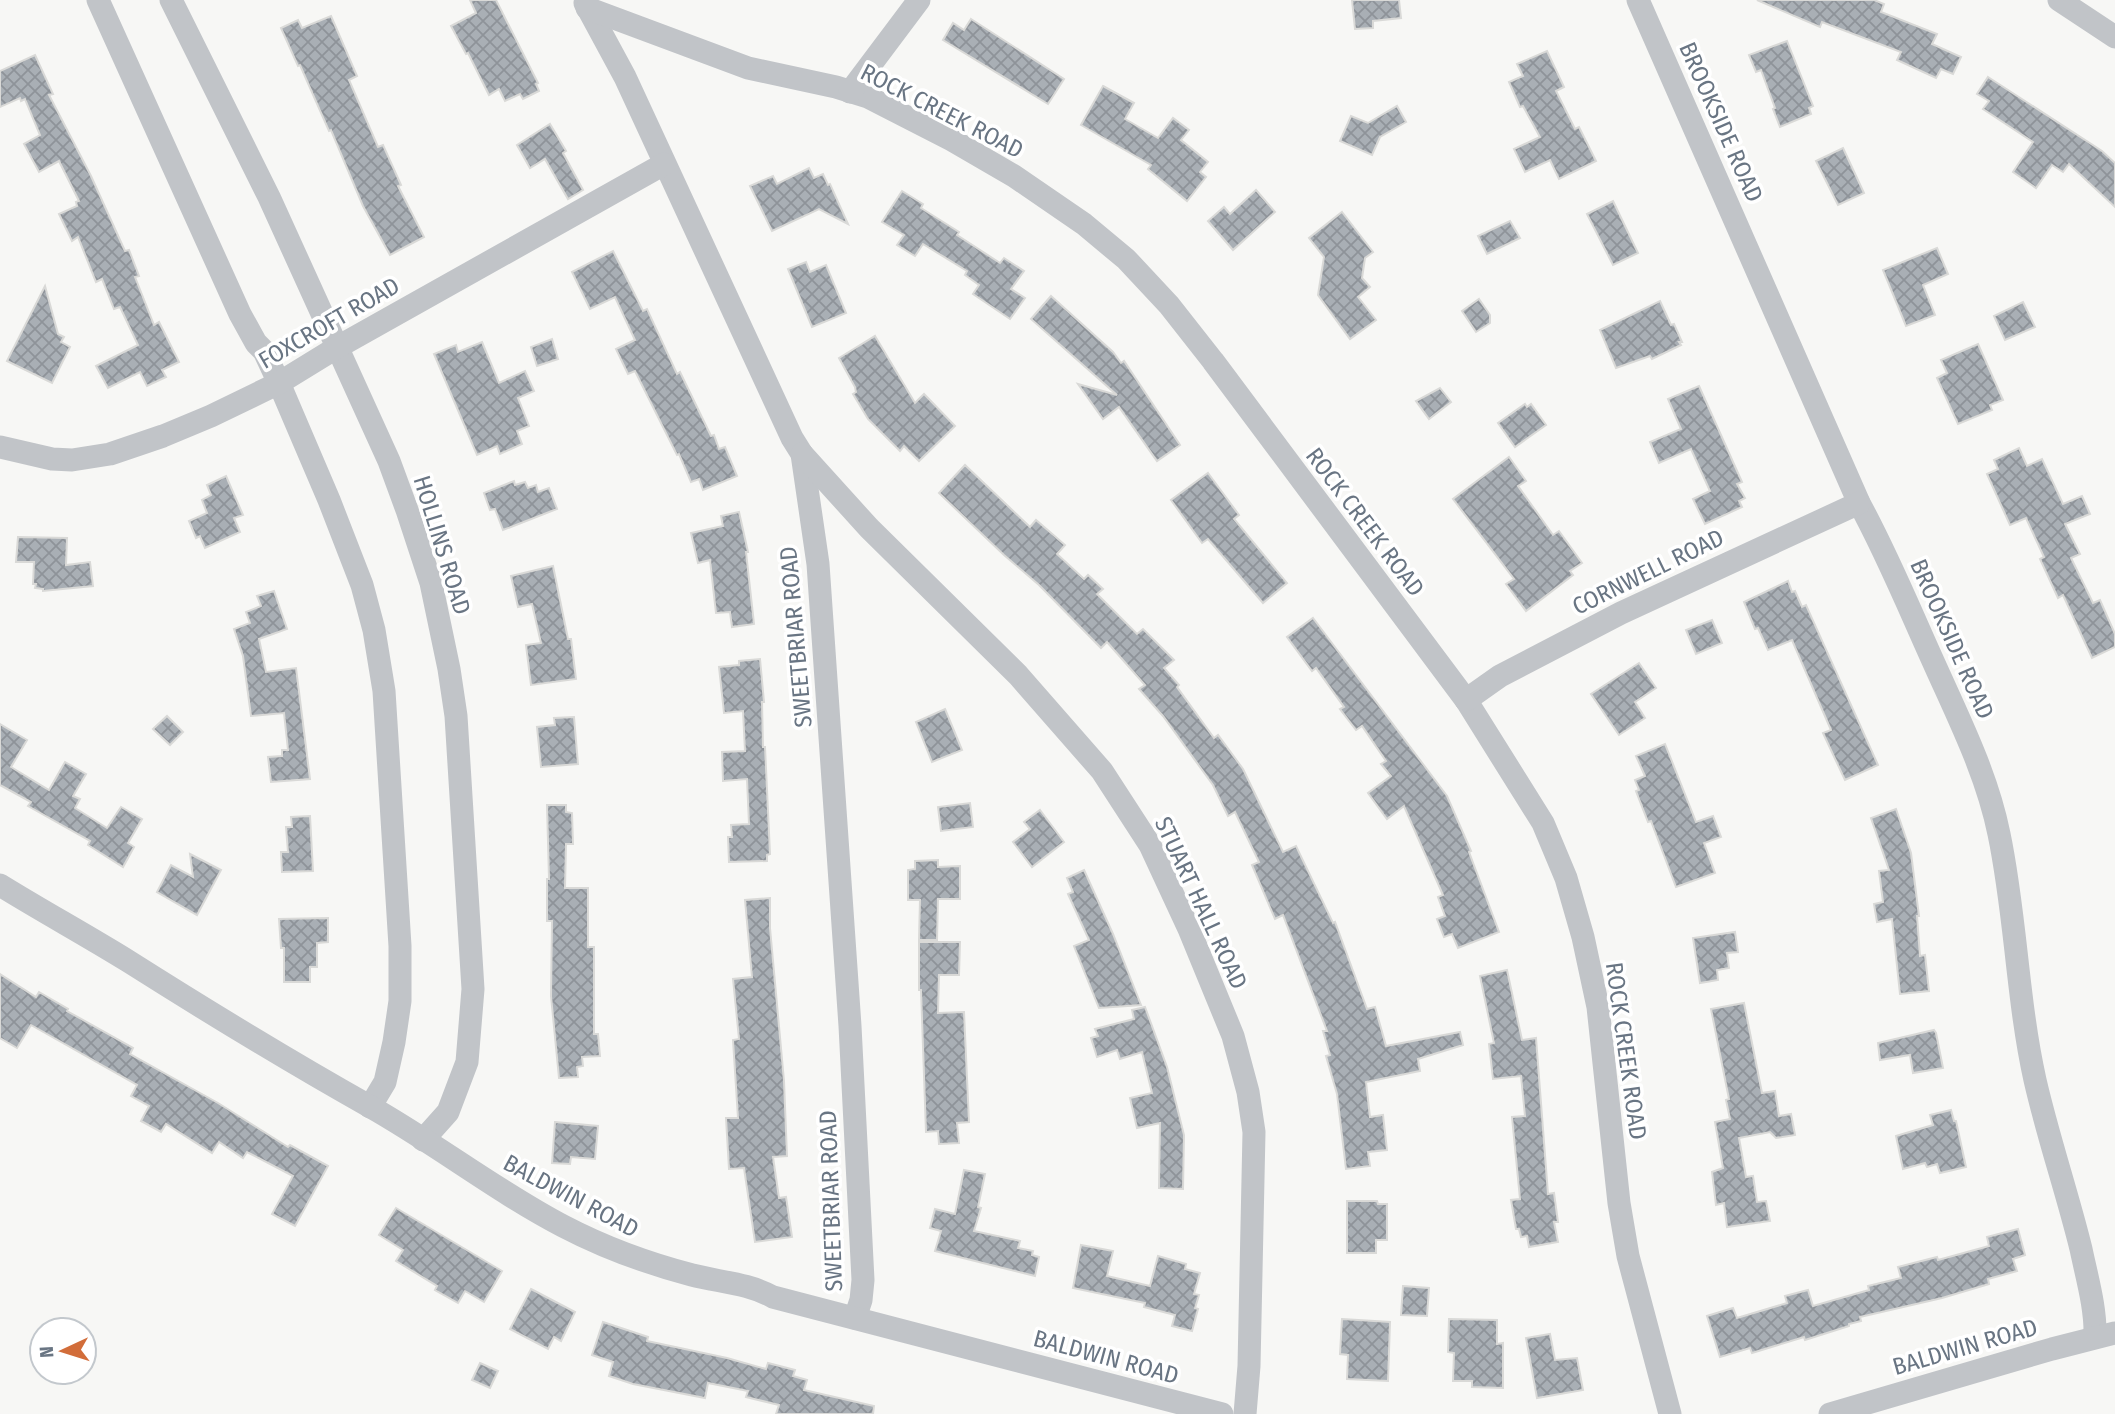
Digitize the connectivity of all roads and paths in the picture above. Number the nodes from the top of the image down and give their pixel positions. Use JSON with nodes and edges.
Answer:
{"nodes":[{"id":1,"x":98,"y":0,"type":"edge"},
{"id":2,"x":171,"y":0,"type":"edge"},
{"id":3,"x":919,"y":0,"type":"edge"},
{"id":4,"x":1638,"y":0,"type":"edge"},
{"id":5,"x":2059,"y":0,"type":"edge"},
{"id":6,"x":585,"y":4,"type":"edge"},
{"id":7,"x":2115,"y":37,"type":"edge"},
{"id":8,"x":850,"y":92,"type":"junction"},
{"id":9,"x":664,"y":164,"type":"junction"},
{"id":10,"x":337,"y":348,"type":"junction"},
{"id":11,"x":279,"y":383,"type":"junction"},
{"id":12,"x":0,"y":447,"type":"edge"},
{"id":13,"x":802,"y":454,"type":"junction"},
{"id":14,"x":1859,"y":503,"type":"junction"},
{"id":15,"x":1466,"y":700,"type":"junction"},
{"id":16,"x":0,"y":885,"type":"edge"},
{"id":17,"x":370,"y":1107,"type":"junction"},
{"id":18,"x":423,"y":1140,"type":"junction"},
{"id":19,"x":855,"y":1318,"type":"junction"},
{"id":20,"x":2105,"y":1335,"type":"edge"},
{"id":21,"x":1222,"y":1414,"type":"edge"},
{"id":22,"x":1245,"y":1414,"type":"edge"},
{"id":23,"x":1670,"y":1414,"type":"edge"},
{"id":24,"x":1830,"y":1414,"type":"edge"}],
"edges":[{"from":1,"to":11,"type":"street"},
{"from":2,"to":10,"type":"street","name":"HOLLINS ROAD"},
{"from":3,"to":8,"type":"street"},
{"from":4,"to":14,"type":"street","name":"BROOKSIDE ROAD"},
{"from":5,"to":7,"type":"street"},
{"from":6,"to":8,"type":"street","name":"ROCK CREEK ROAD"},
{"from":6,"to":9,"type":"street","name":"SWEETBRIAR ROAD"},
{"from":8,"to":15,"type":"street","name":"ROCK CREEK ROAD"},
{"from":9,"to":10,"type":"street","name":"FOXCROFT ROAD"},
{"from":9,"to":13,"type":"street","name":"SWEETBRIAR ROAD"},
{"from":10,"to":11,"type":"street","name":"FOXCROFT ROAD"},
{"from":10,"to":18,"type":"street","name":"HOLLINS ROAD"},
{"from":11,"to":12,"type":"street","name":"FOXCROFT ROAD"},
{"from":11,"to":17,"type":"street"},
{"from":13,"to":19,"type":"street","name":"SWEETBRIAR ROAD"},
{"from":13,"to":22,"type":"street","name":"STUART HALL ROAD"},
{"from":14,"to":15,"type":"street","name":"CORNWELL ROAD"},
{"from":14,"to":20,"type":"street","name":"BROOKSIDE ROAD"},
{"from":15,"to":23,"type":"street","name":"ROCK CREEK ROAD"},
{"from":16,"to":17,"type":"street","name":"BALDWIN ROAD"},
{"from":17,"to":18,"type":"street","name":"BALDWIN ROAD"},
{"from":18,"to":19,"type":"street","name":"BALDWIN ROAD"},
{"from":19,"to":21,"type":"street","name":"BALDWIN ROAD"},
{"from":20,"to":24,"type":"street","name":"BALDWIN ROAD"}]}
